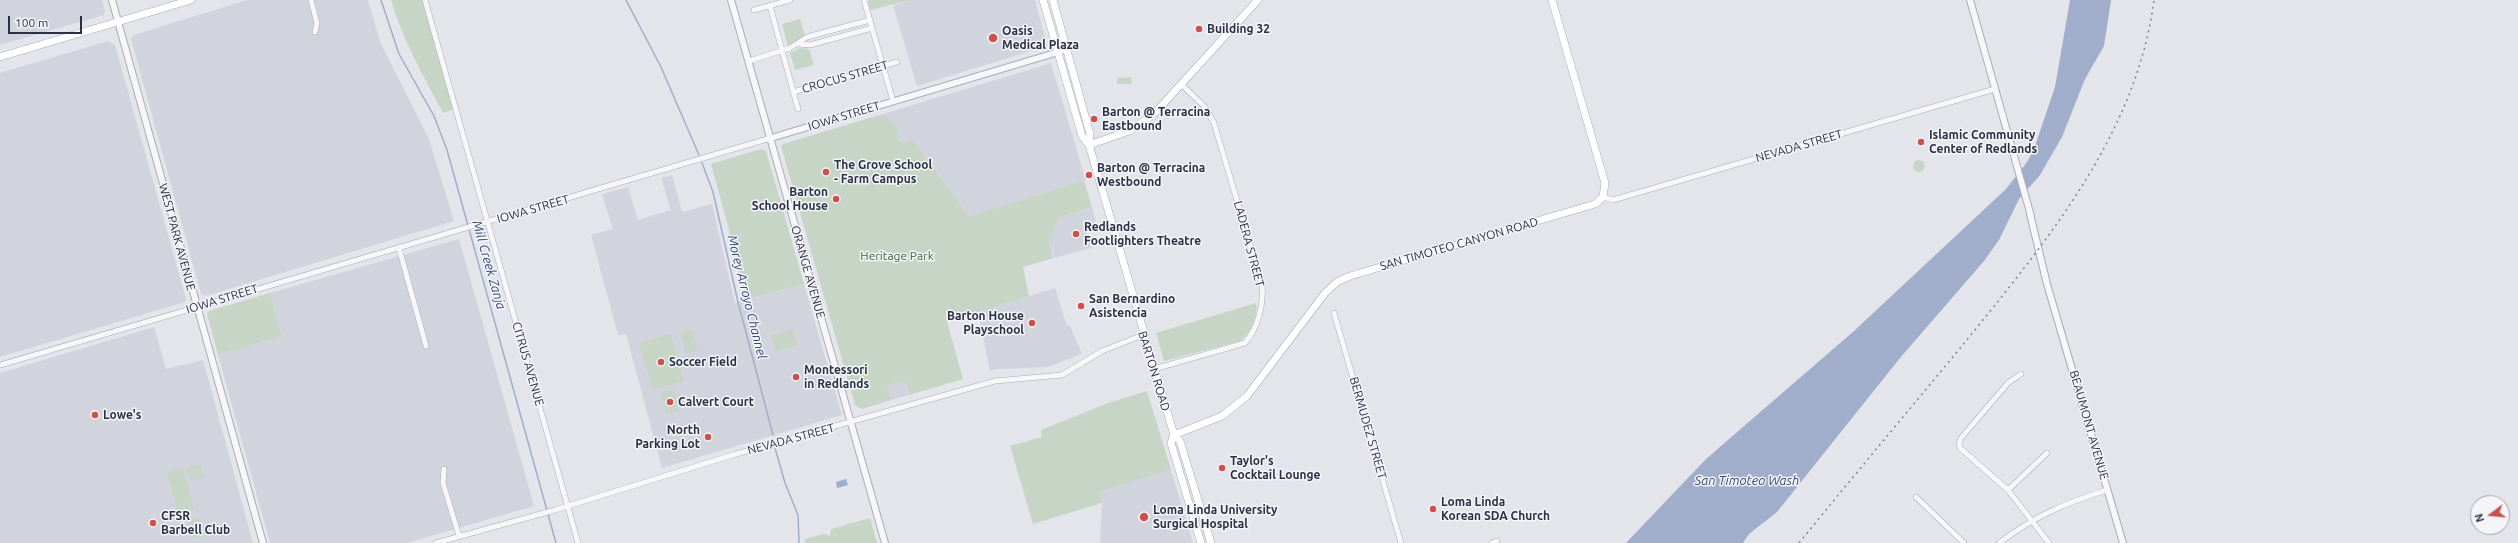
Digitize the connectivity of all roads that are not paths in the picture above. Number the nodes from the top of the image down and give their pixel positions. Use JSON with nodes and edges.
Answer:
{"nodes":[{"id":1,"x":112,"y":0,"type":"edge"},
{"id":2,"x":191,"y":0,"type":"edge"},
{"id":3,"x":311,"y":0,"type":"edge"},
{"id":4,"x":425,"y":0,"type":"edge"},
{"id":5,"x":731,"y":0,"type":"edge"},
{"id":6,"x":790,"y":0,"type":"edge"},
{"id":7,"x":864,"y":0,"type":"edge"},
{"id":8,"x":1043,"y":0,"type":"edge"},
{"id":9,"x":1053,"y":0,"type":"edge"},
{"id":10,"x":1258,"y":0,"type":"edge"},
{"id":11,"x":1552,"y":0,"type":"edge"},
{"id":12,"x":1970,"y":0,"type":"edge"},
{"id":13,"x":770,"y":6,"type":"junction"},
{"id":14,"x":754,"y":10,"type":"dead end"},
{"id":15,"x":870,"y":20,"type":"junction"},
{"id":16,"x":118,"y":23,"type":"junction"},
{"id":17,"x":872,"y":28,"type":"junction"},
{"id":18,"x":315,"y":32,"type":"dead end"},
{"id":19,"x":799,"y":44,"type":"junction"},
{"id":20,"x":1065,"y":50,"type":"junction"},
{"id":21,"x":782,"y":51,"type":"junction"},
{"id":22,"x":1057,"y":52,"type":"junction"},
{"id":23,"x":0,"y":57,"type":"edge"},
{"id":24,"x":749,"y":61,"type":"junction"},
{"id":25,"x":897,"y":62,"type":"dead end"},
{"id":26,"x":883,"y":67,"type":"junction"},
{"id":27,"x":1182,"y":85,"type":"junction"},
{"id":28,"x":1995,"y":89,"type":"junction"},
{"id":29,"x":793,"y":92,"type":"junction"},
{"id":30,"x":893,"y":101,"type":"junction"},
{"id":31,"x":798,"y":109,"type":"dead end"},
{"id":32,"x":771,"y":138,"type":"junction"},
{"id":33,"x":1089,"y":145,"type":"junction"},
{"id":34,"x":1604,"y":197,"type":"junction"},
{"id":35,"x":488,"y":222,"type":"junction"},
{"id":36,"x":399,"y":248,"type":"junction"},
{"id":37,"x":196,"y":307,"type":"junction"},
{"id":38,"x":1334,"y":313,"type":"dead end"},
{"id":39,"x":1143,"y":335,"type":"junction"},
{"id":40,"x":426,"y":346,"type":"dead end"},
{"id":41,"x":0,"y":365,"type":"edge"},
{"id":42,"x":1154,"y":369,"type":"junction"},
{"id":43,"x":2021,"y":374,"type":"dead end"},
{"id":44,"x":851,"y":423,"type":"junction"},
{"id":45,"x":1174,"y":435,"type":"junction"},
{"id":46,"x":2047,"y":453,"type":"dead end"},
{"id":47,"x":444,"y":469,"type":"dead end"},
{"id":48,"x":2008,"y":490,"type":"junction"},
{"id":49,"x":2108,"y":490,"type":"junction"},
{"id":50,"x":1916,"y":497,"type":"dead end"},
{"id":51,"x":568,"y":506,"type":"junction"},
{"id":52,"x":2032,"y":519,"type":"junction"},
{"id":53,"x":459,"y":536,"type":"junction"},
{"id":54,"x":263,"y":543,"type":"edge"},
{"id":55,"x":436,"y":543,"type":"edge"},
{"id":56,"x":578,"y":543,"type":"edge"},
{"id":57,"x":885,"y":543,"type":"edge"},
{"id":58,"x":1201,"y":543,"type":"edge"},
{"id":59,"x":1211,"y":543,"type":"edge"},
{"id":60,"x":1401,"y":543,"type":"edge"},
{"id":61,"x":1964,"y":543,"type":"edge"},
{"id":62,"x":1999,"y":543,"type":"edge"},
{"id":63,"x":2049,"y":543,"type":"edge"},
{"id":64,"x":2123,"y":543,"type":"edge"}],
"edges":[{"from":1,"to":16,"type":"street","name":"WEST PARK AVENUE"},
{"from":2,"to":16,"type":"main road"},
{"from":3,"to":18,"type":"street"},
{"from":4,"to":35,"type":"street","name":"CITRUS AVENUE"},
{"from":5,"to":24,"type":"street","name":"ORANGE AVENUE"},
{"from":6,"to":13,"type":"street"},
{"from":7,"to":15,"type":"street"},
{"from":8,"to":22,"type":"main road","name":"BARTON ROAD"},
{"from":9,"to":20,"type":"main road","name":"BARTON ROAD"},
{"from":10,"to":27,"type":"main road"},
{"from":11,"to":34,"type":"main road"},
{"from":12,"to":28,"type":"street","name":"BEAUMONT AVENUE"},
{"from":13,"to":14,"type":"street"},
{"from":13,"to":21,"type":"street"},
{"from":15,"to":17,"type":"street"},
{"from":15,"to":19,"type":"street"},
{"from":16,"to":23,"type":"main road"},
{"from":16,"to":37,"type":"street","name":"WEST PARK AVENUE"},
{"from":17,"to":19,"type":"street"},
{"from":17,"to":26,"type":"street"},
{"from":19,"to":21,"type":"street"},
{"from":20,"to":22,"type":"street","name":"IOWA STREET"},
{"from":20,"to":33,"type":"main road","name":"BARTON ROAD"},
{"from":21,"to":24,"type":"street"},
{"from":21,"to":29,"type":"street"},
{"from":22,"to":30,"type":"street","name":"IOWA STREET"},
{"from":22,"to":33,"type":"main road","name":"BARTON ROAD"},
{"from":24,"to":32,"type":"street","name":"ORANGE AVENUE"},
{"from":25,"to":26,"type":"street","name":"CROCUS STREET"},
{"from":26,"to":29,"type":"street","name":"CROCUS STREET"},
{"from":26,"to":30,"type":"street"},
{"from":27,"to":33,"type":"main road"},
{"from":27,"to":42,"type":"street","name":"LADERA STREET"},
{"from":28,"to":34,"type":"street","name":"NEVADA STREET"},
{"from":28,"to":49,"type":"street","name":"BEAUMONT AVENUE"},
{"from":29,"to":31,"type":"street"},
{"from":30,"to":32,"type":"street","name":"IOWA STREET"},
{"from":32,"to":35,"type":"street","name":"IOWA STREET"},
{"from":32,"to":44,"type":"street","name":"ORANGE AVENUE"},
{"from":33,"to":39,"type":"main road","name":"BARTON ROAD"},
{"from":34,"to":45,"type":"main road","name":"SAN TIMOTEO CANYON ROAD"},
{"from":35,"to":36,"type":"street","name":"IOWA STREET"},
{"from":35,"to":51,"type":"street","name":"CITRUS AVENUE"},
{"from":36,"to":37,"type":"street","name":"IOWA STREET"},
{"from":36,"to":40,"type":"street"},
{"from":37,"to":41,"type":"street","name":"IOWA STREET"},
{"from":37,"to":54,"type":"street","name":"WEST PARK AVENUE"},
{"from":38,"to":60,"type":"street","name":"BERMUDEZ STREET"},
{"from":39,"to":42,"type":"main road","name":"BARTON ROAD"},
{"from":39,"to":44,"type":"street","name":"NEVADA STREET"},
{"from":42,"to":45,"type":"main road","name":"BARTON ROAD"},
{"from":43,"to":48,"type":"street"},
{"from":44,"to":51,"type":"street","name":"NEVADA STREET"},
{"from":44,"to":57,"type":"street","name":"ORANGE AVENUE"},
{"from":45,"to":58,"type":"main road","name":"BARTON ROAD"},
{"from":45,"to":59,"type":"main road","name":"BARTON ROAD"},
{"from":46,"to":48,"type":"street"},
{"from":47,"to":53,"type":"street"},
{"from":48,"to":52,"type":"street"},
{"from":49,"to":52,"type":"street"},
{"from":49,"to":64,"type":"street","name":"BEAUMONT AVENUE"},
{"from":50,"to":61,"type":"street"},
{"from":51,"to":53,"type":"street","name":"NEVADA STREET"},
{"from":51,"to":56,"type":"street","name":"CITRUS AVENUE"},
{"from":52,"to":62,"type":"street"},
{"from":52,"to":63,"type":"street"},
{"from":53,"to":55,"type":"street","name":"NEVADA STREET"}]}
